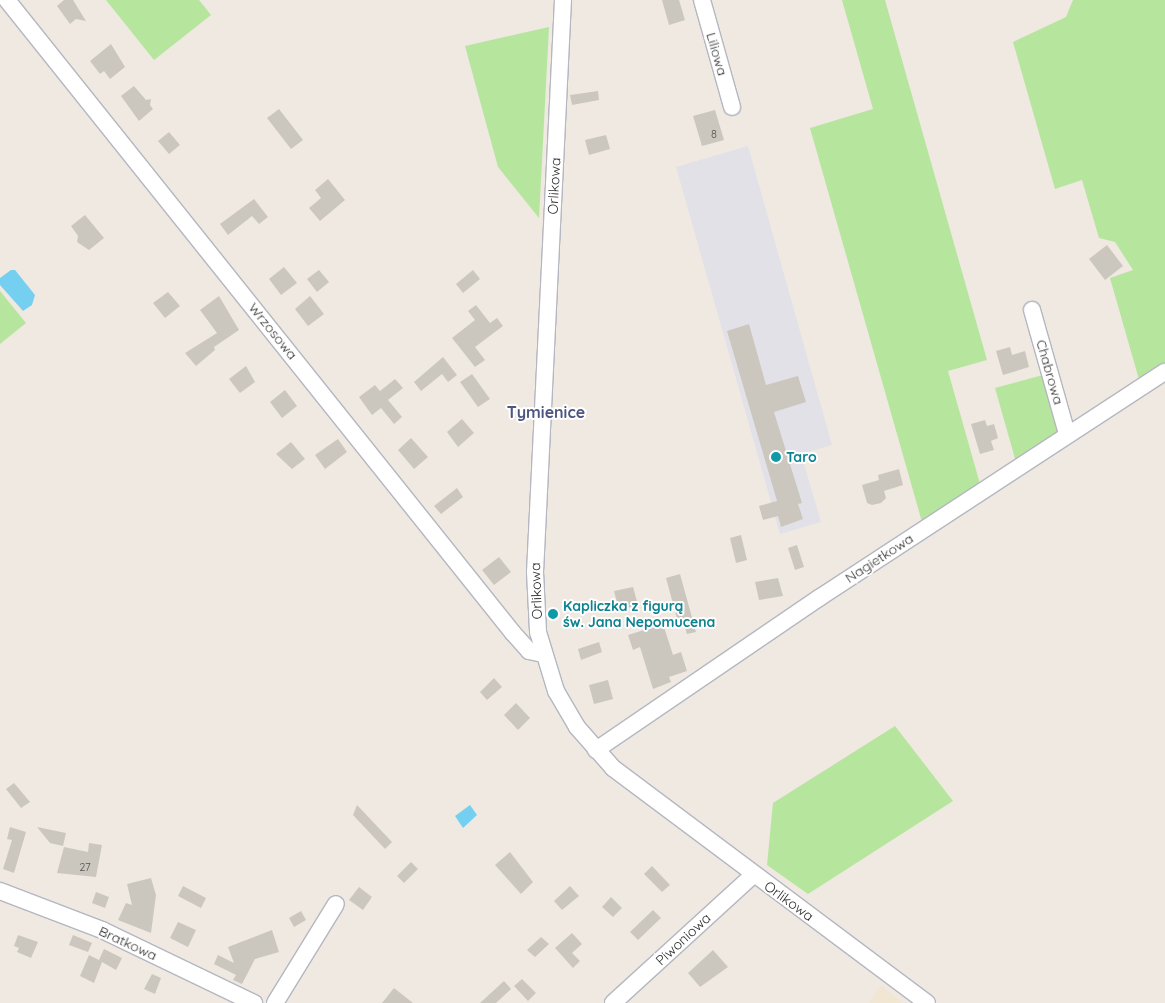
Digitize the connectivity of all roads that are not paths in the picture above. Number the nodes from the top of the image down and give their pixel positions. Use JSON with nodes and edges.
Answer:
{"nodes":[{"id":1,"x":7,"y":0,"type":"edge"},
{"id":2,"x":563,"y":0,"type":"edge"},
{"id":3,"x":702,"y":0,"type":"edge"},
{"id":4,"x":732,"y":107,"type":"dead end"},
{"id":5,"x":1032,"y":310,"type":"dead end"},
{"id":6,"x":1165,"y":372,"type":"edge"},
{"id":7,"x":1067,"y":434,"type":"junction"},
{"id":8,"x":543,"y":654,"type":"junction"},
{"id":9,"x":596,"y":750,"type":"junction"},
{"id":10,"x":753,"y":874,"type":"junction"},
{"id":11,"x":0,"y":891,"type":"edge"},
{"id":12,"x":336,"y":904,"type":"dead end"},
{"id":13,"x":254,"y":1003,"type":"edge"},
{"id":14,"x":275,"y":1003,"type":"edge"},
{"id":15,"x":613,"y":1003,"type":"edge"},
{"id":16,"x":927,"y":1003,"type":"edge"}],
"edges":[{"from":1,"to":8,"type":"street","name":"Wrzosowa"},
{"from":2,"to":8,"type":"street","name":"Orlikowa"},
{"from":3,"to":4,"type":"street","name":"Liliowa"},
{"from":5,"to":7,"type":"street","name":"Chabrowa"},
{"from":6,"to":7,"type":"street","name":"Nagietkowa"},
{"from":7,"to":9,"type":"street","name":"Nagietkowa"},
{"from":8,"to":9,"type":"street","name":"Orlikowa"},
{"from":9,"to":10,"type":"street","name":"Orlikowa"},
{"from":10,"to":15,"type":"street","name":"Piwoniowa"},
{"from":10,"to":16,"type":"street","name":"Orlikowa"},
{"from":11,"to":13,"type":"street","name":"Bratkowa"},
{"from":12,"to":14,"type":"street"}]}
